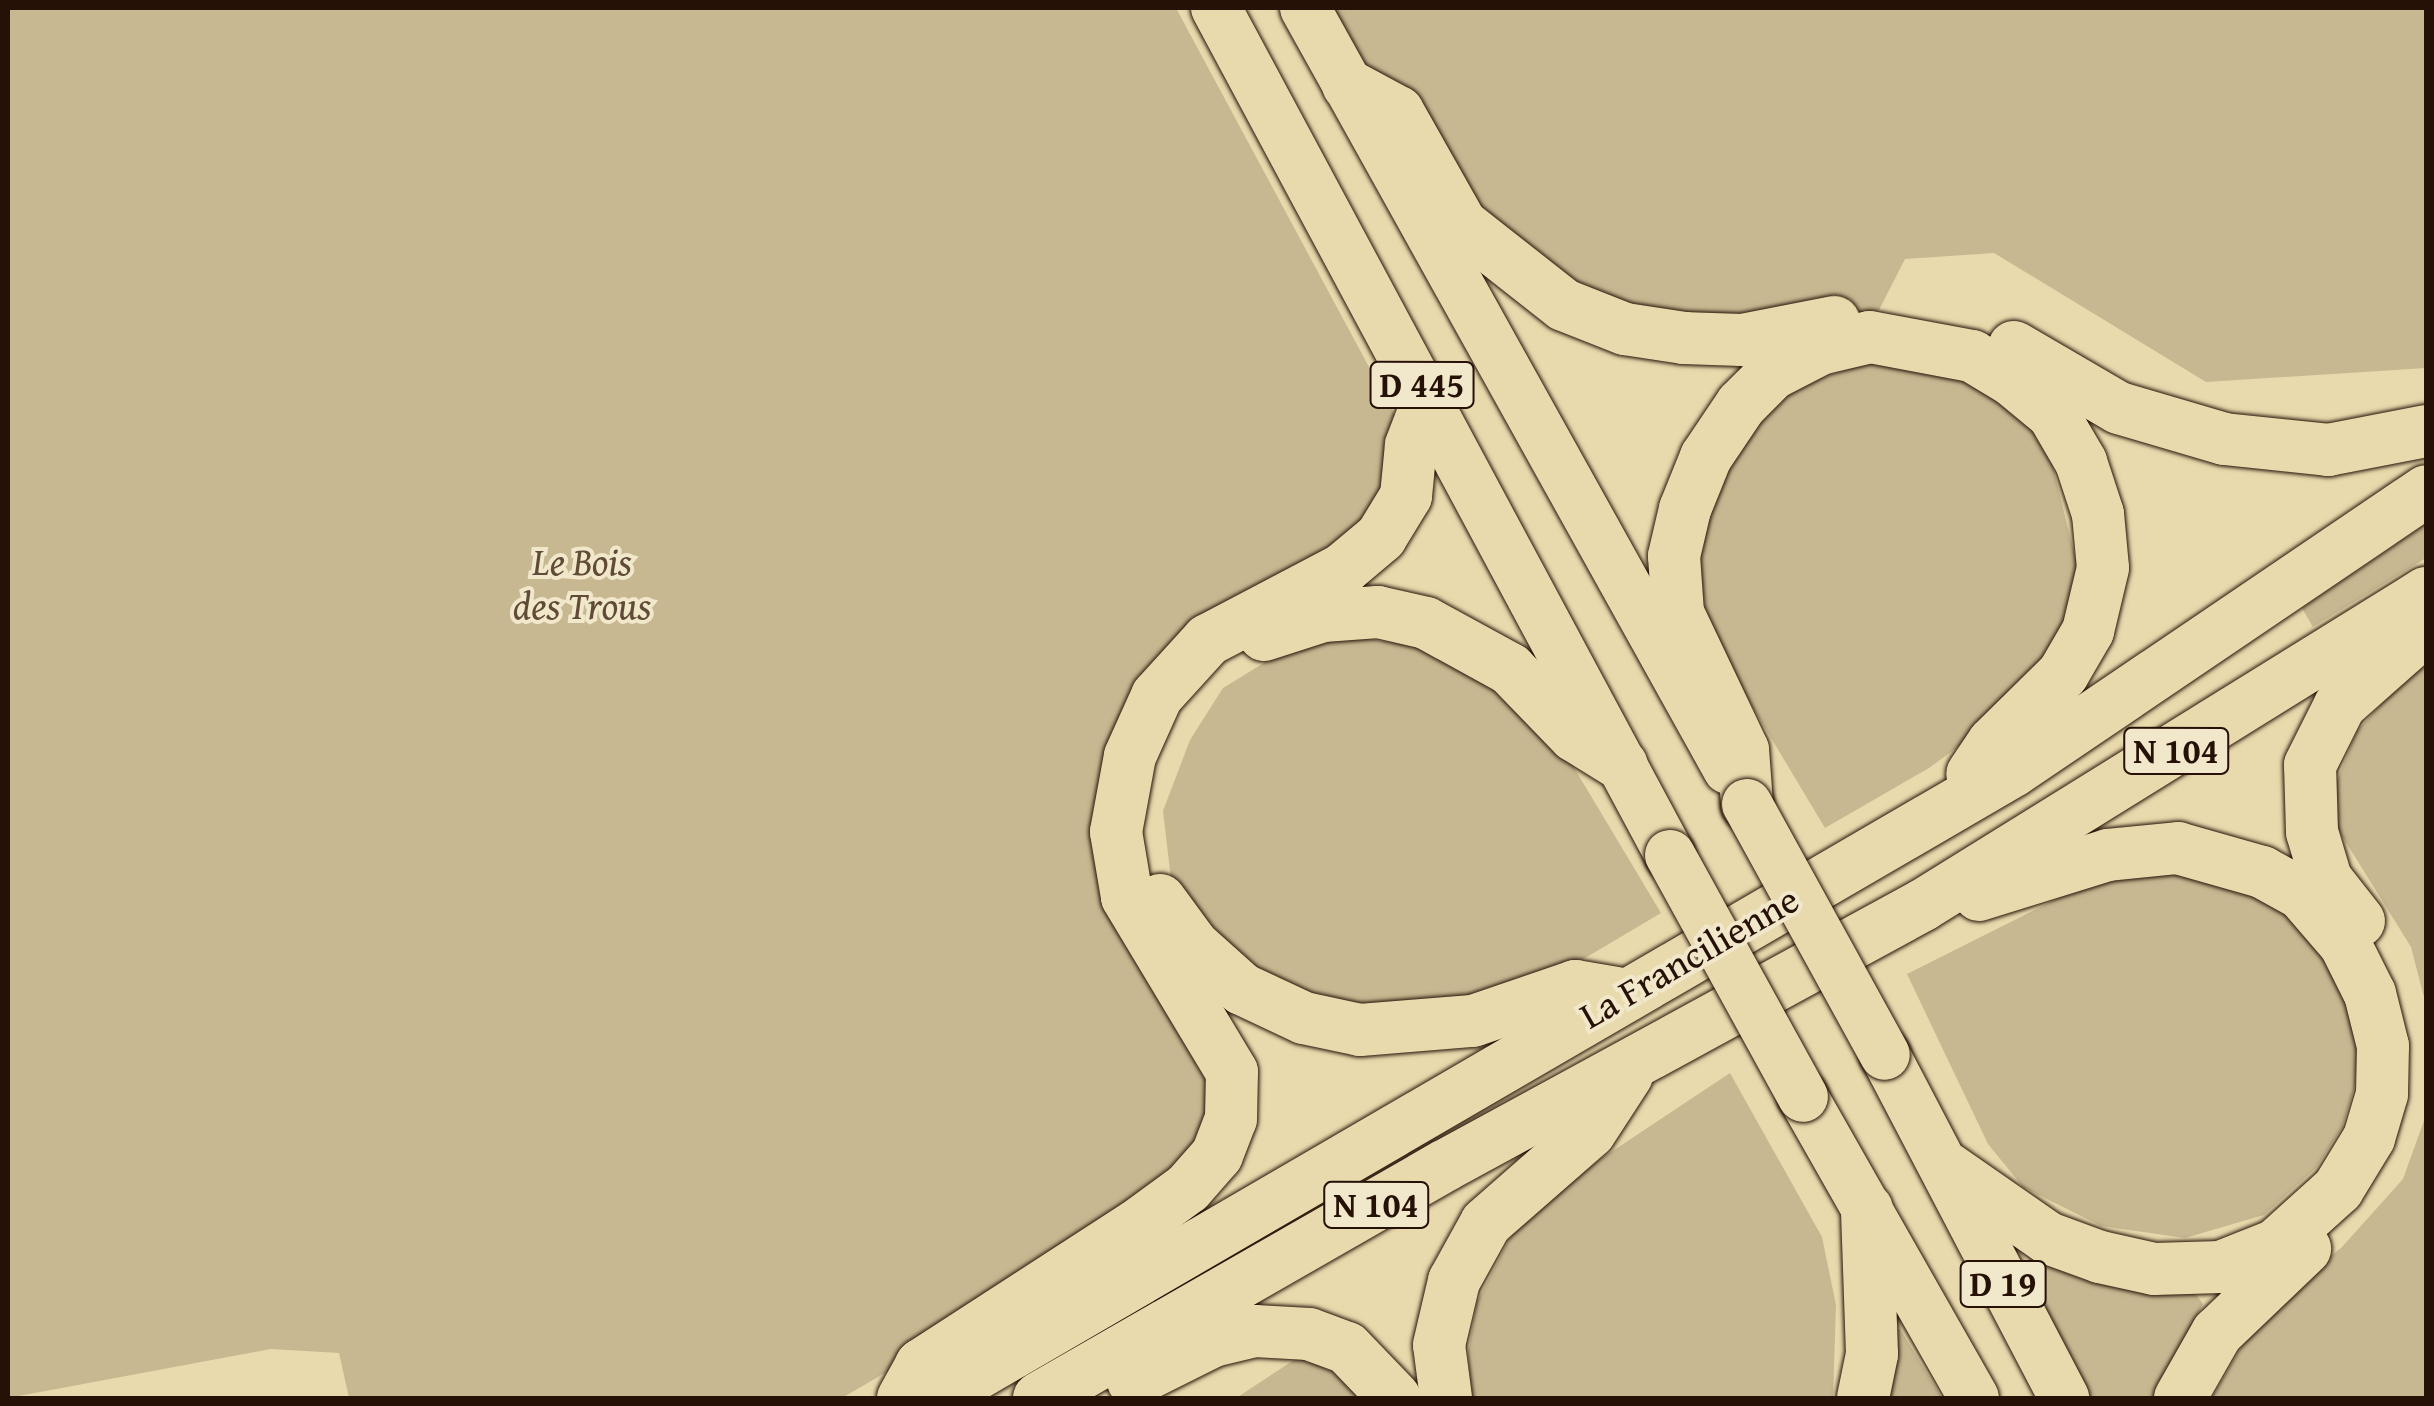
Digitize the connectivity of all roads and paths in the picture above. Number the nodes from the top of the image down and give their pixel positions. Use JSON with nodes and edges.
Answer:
{"nodes":[{"id":1,"x":1216,"y":8,"type":"edge"},
{"id":2,"x":1305,"y":8,"type":"edge"},
{"id":3,"x":1348,"y":85,"type":"junction"},
{"id":4,"x":1429,"y":398,"type":"junction"},
{"id":5,"x":2426,"y":431,"type":"edge"},
{"id":6,"x":2426,"y":491,"type":"edge"},
{"id":7,"x":2426,"y":593,"type":"edge"},
{"id":8,"x":2426,"y":629,"type":"edge"},
{"id":9,"x":1622,"y":765,"type":"junction"},
{"id":10,"x":1747,"y":804,"type":"junction"},
{"id":11,"x":1948,"y":809,"type":"junction"},
{"id":12,"x":1923,"y":905,"type":"junction"},
{"id":13,"x":1815,"y":927,"type":"joint"},
{"id":14,"x":1734,"y":973,"type":"joint"},
{"id":15,"x":1624,"y":994,"type":"junction"},
{"id":16,"x":1631,"y":1069,"type":"junction"},
{"id":17,"x":1946,"y":1168,"type":"junction"},
{"id":18,"x":1868,"y":1209,"type":"junction"},
{"id":19,"x":1048,"y":1393,"type":"edge"},
{"id":20,"x":903,"y":1398,"type":"edge"},
{"id":21,"x":935,"y":1398,"type":"edge"},
{"id":22,"x":1395,"y":1398,"type":"edge"},
{"id":23,"x":1446,"y":1398,"type":"edge"},
{"id":24,"x":1862,"y":1398,"type":"edge"},
{"id":25,"x":1974,"y":1398,"type":"edge"},
{"id":26,"x":2064,"y":1398,"type":"edge"},
{"id":27,"x":2180,"y":1398,"type":"edge"}],
"edges":[{"from":1,"to":4,"type":"main road","number":"D 445"},
{"from":2,"to":3,"type":"main road","number":"D 445"},
{"from":3,"to":5,"type":"highway"},
{"from":3,"to":10,"type":"main road","number":"D 445"},
{"from":4,"to":9,"type":"main road","number":"D 445"},
{"from":4,"to":20,"type":"highway"},
{"from":6,"to":11,"type":"highway","name":"La Francilienne","number":"N 104"},
{"from":7,"to":12,"type":"highway","name":"La Francilienne","number":"N 104"},
{"from":8,"to":27,"type":"highway"},
{"from":9,"to":14,"type":"main road","number":"D 445","bridge":true},
{"from":9,"to":15,"type":"highway"},
{"from":10,"to":11,"type":"highway"},
{"from":10,"to":13,"type":"main road","number":"D 445","bridge":true},
{"from":11,"to":15,"type":"highway","name":"La Francilienne","number":"N 104"},
{"from":12,"to":16,"type":"highway","name":"La Francilienne","number":"N 104"},
{"from":12,"to":17,"type":"highway"},
{"from":13,"to":17,"type":"main road","number":"D 19","bridge":true},
{"from":14,"to":18,"type":"main road","number":"D 19","bridge":true},
{"from":15,"to":21,"type":"highway","name":"La Francilienne","number":"N 104"},
{"from":16,"to":19,"type":"highway","name":"La Francilienne","number":"N 104"},
{"from":16,"to":23,"type":"highway"},
{"from":17,"to":26,"type":"main road","number":"D 19"},
{"from":18,"to":24,"type":"highway"},
{"from":18,"to":25,"type":"main road","number":"D 19"},
{"from":19,"to":22,"type":"highway"}]}
